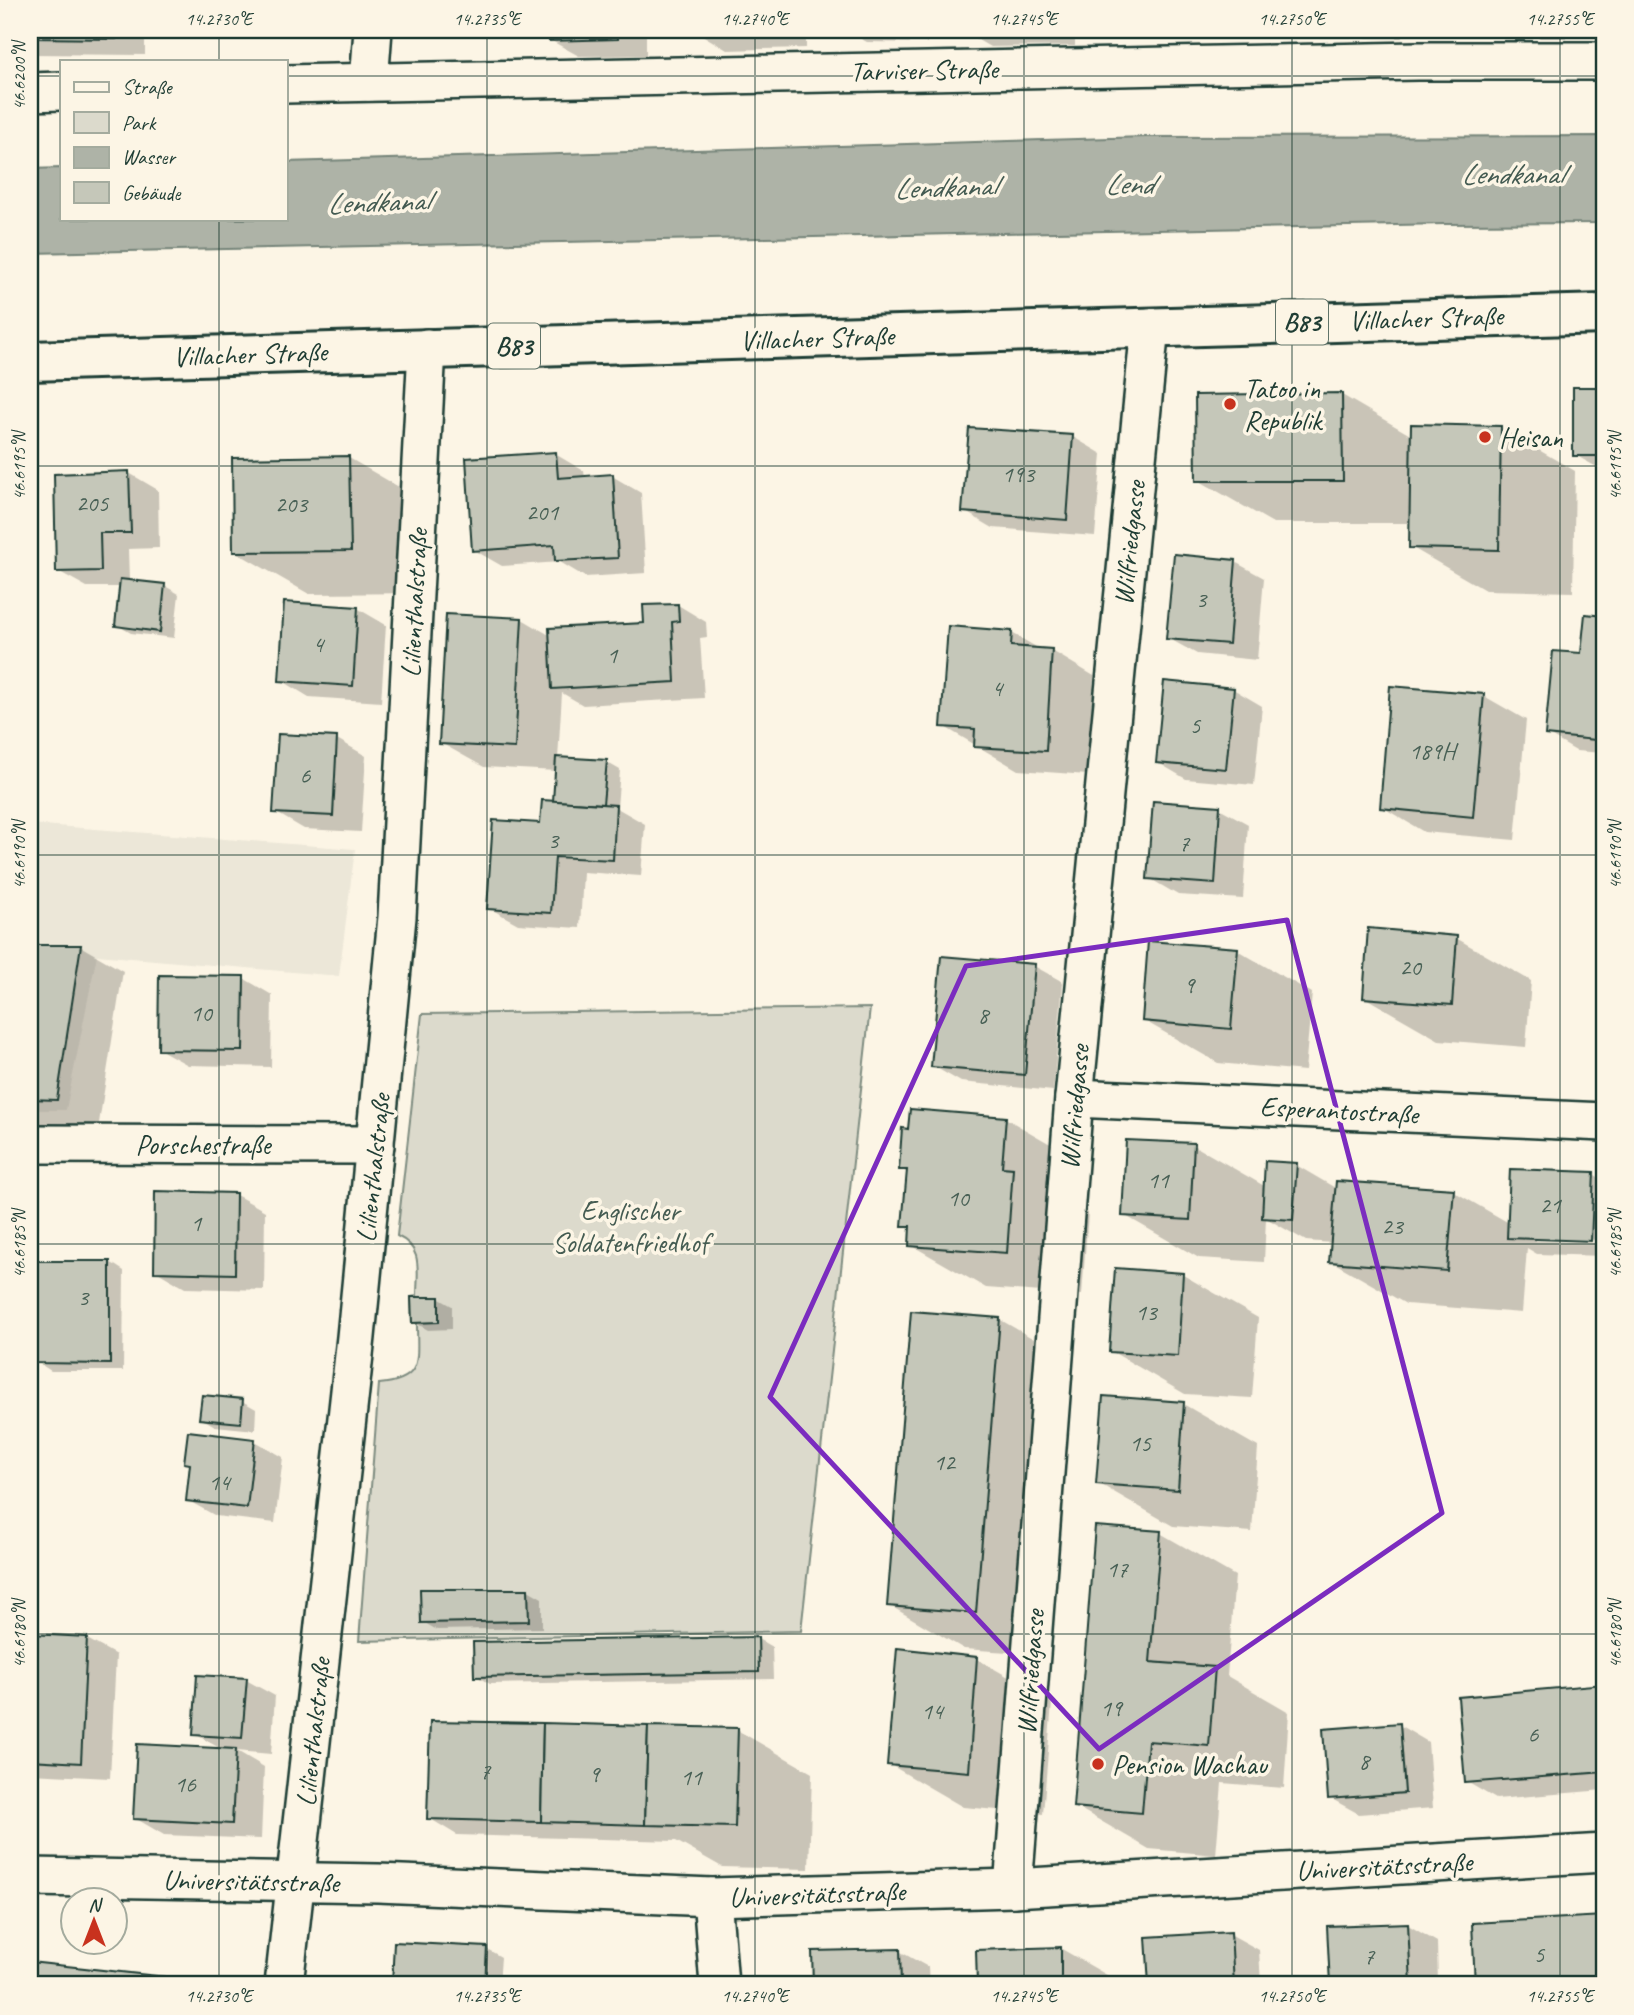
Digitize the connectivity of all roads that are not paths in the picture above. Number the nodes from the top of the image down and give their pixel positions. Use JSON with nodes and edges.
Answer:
{"nodes":[{"id":1,"x":373,"y":30,"type":"edge"},
{"id":2,"x":1419,"y":45,"type":"edge"},
{"id":3,"x":1604,"y":61,"type":"edge"},
{"id":4,"x":369,"y":82,"type":"junction"},
{"id":5,"x":287,"y":84,"type":"edge"},
{"id":6,"x":60,"y":91,"type":"edge"},
{"id":7,"x":30,"y":92,"type":"edge"},
{"id":8,"x":1604,"y":314,"type":"edge"},
{"id":9,"x":1150,"y":327,"type":"junction"},
{"id":10,"x":428,"y":348,"type":"junction"},
{"id":11,"x":30,"y":361,"type":"edge"},
{"id":12,"x":1074,"y":1098,"type":"junction"},
{"id":13,"x":1604,"y":1122,"type":"edge"},
{"id":14,"x":30,"y":1144,"type":"edge"},
{"id":15,"x":375,"y":1145,"type":"junction"},
{"id":16,"x":1604,"y":1853,"type":"edge"},
{"id":17,"x":30,"y":1877,"type":"edge"},
{"id":18,"x":297,"y":1881,"type":"junction"},
{"id":19,"x":1013,"y":1888,"type":"junction"},
{"id":20,"x":712,"y":1897,"type":"junction"},
{"id":21,"x":284,"y":1985,"type":"edge"},
{"id":22,"x":719,"y":1985,"type":"edge"}],
"edges":[{"from":1,"to":4,"type":"street"},
{"from":2,"to":3,"type":"street","name":"Tarviser Straße"},
{"from":2,"to":4,"type":"street","name":"Tarviser Straße"},
{"from":4,"to":5,"type":"street","name":"Tarviser Straße"},
{"from":6,"to":7,"type":"street"},
{"from":8,"to":9,"type":"main road","name":"Villacher Straße","number":"B83"},
{"from":9,"to":10,"type":"main road","name":"Villacher Straße","number":"B83"},
{"from":9,"to":12,"type":"street","name":"Wilfriedgasse"},
{"from":10,"to":11,"type":"main road","name":"Villacher Straße","number":"B83"},
{"from":10,"to":15,"type":"street","name":"Lilienthalstraße"},
{"from":12,"to":13,"type":"street","name":"Esperantostraße"},
{"from":12,"to":19,"type":"street","name":"Wilfriedgasse"},
{"from":14,"to":15,"type":"street","name":"Porschestraße"},
{"from":15,"to":18,"type":"street","name":"Lilienthalstraße"},
{"from":16,"to":19,"type":"street","name":"Universitätsstraße"},
{"from":17,"to":18,"type":"street","name":"Universitätsstraße"},
{"from":18,"to":20,"type":"street","name":"Universitätsstraße"},
{"from":18,"to":21,"type":"street","name":"Lilienthalstraße"},
{"from":19,"to":20,"type":"street","name":"Universitätsstraße"},
{"from":20,"to":22,"type":"street"}]}
